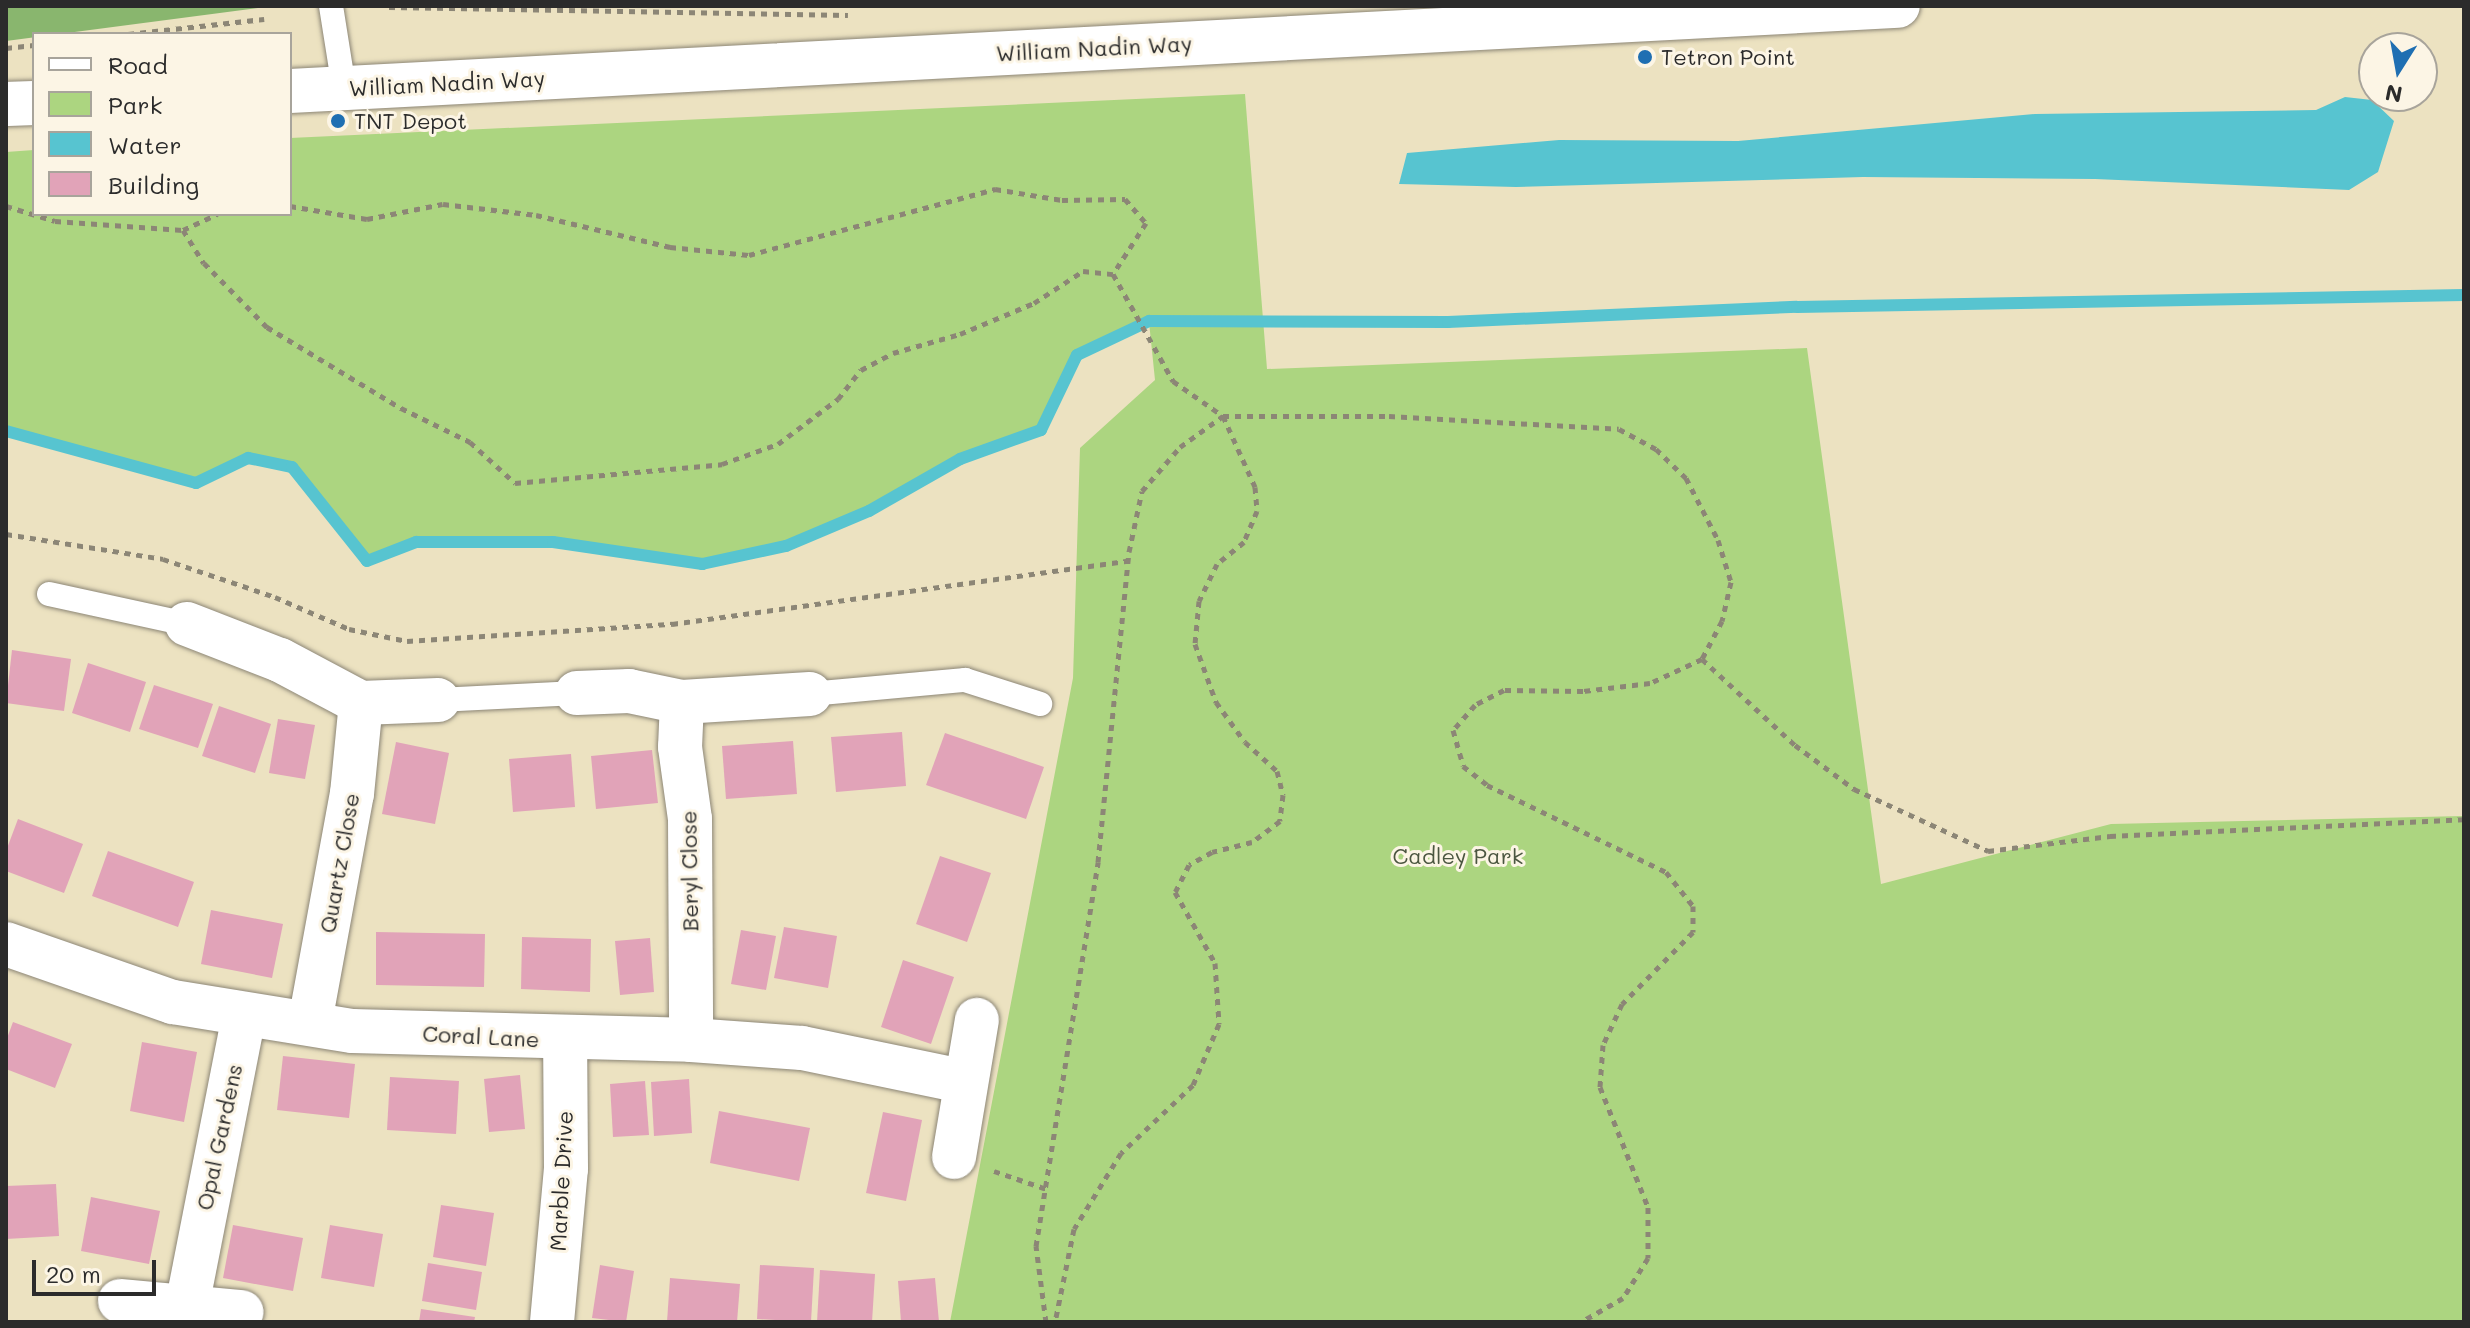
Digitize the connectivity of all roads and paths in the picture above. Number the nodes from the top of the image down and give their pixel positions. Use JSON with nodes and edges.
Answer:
{"nodes":[{"id":1,"x":331,"y":6,"type":"edge"},
{"id":2,"x":1898,"y":6,"type":"edge"},
{"id":3,"x":389,"y":7,"type":"edge"},
{"id":4,"x":865,"y":16,"type":"dead end"},
{"id":5,"x":264,"y":19,"type":"dead end"},
{"id":6,"x":146,"y":32,"type":"edge"},
{"id":7,"x":32,"y":45,"type":"edge"},
{"id":8,"x":6,"y":48,"type":"edge"},
{"id":9,"x":344,"y":88,"type":"junction"},
{"id":10,"x":292,"y":91,"type":"edge"},
{"id":11,"x":32,"y":103,"type":"edge"},
{"id":12,"x":6,"y":104,"type":"edge"},
{"id":13,"x":6,"y":206,"type":"edge"},
{"id":14,"x":292,"y":206,"type":"edge"},
{"id":15,"x":32,"y":214,"type":"edge"},
{"id":16,"x":39,"y":216,"type":"edge"},
{"id":17,"x":214,"y":216,"type":"edge"},
{"id":18,"x":183,"y":230,"type":"junction"},
{"id":19,"x":1113,"y":274,"type":"junction"},
{"id":20,"x":1223,"y":416,"type":"junction"},
{"id":21,"x":6,"y":534,"type":"edge"},
{"id":22,"x":1128,"y":560,"type":"junction"},
{"id":23,"x":49,"y":594,"type":"dead end"},
{"id":24,"x":187,"y":624,"type":"joint"},
{"id":25,"x":1702,"y":659,"type":"junction"},
{"id":26,"x":577,"y":693,"type":"joint"},
{"id":27,"x":810,"y":694,"type":"joint"},
{"id":28,"x":438,"y":700,"type":"joint"},
{"id":29,"x":682,"y":702,"type":"junction"},
{"id":30,"x":361,"y":703,"type":"junction"},
{"id":31,"x":1040,"y":704,"type":"dead end"},
{"id":32,"x":2464,"y":819,"type":"edge"},
{"id":33,"x":6,"y":944,"type":"edge"},
{"id":34,"x":244,"y":1015,"type":"junction"},
{"id":35,"x":977,"y":1020,"type":"dead end"},
{"id":36,"x":310,"y":1022,"type":"junction"},
{"id":37,"x":691,"y":1040,"type":"junction"},
{"id":38,"x":565,"y":1041,"type":"junction"},
{"id":39,"x":966,"y":1082,"type":"junction"},
{"id":40,"x":954,"y":1157,"type":"joint"},
{"id":41,"x":1047,"y":1189,"type":"junction"},
{"id":42,"x":120,"y":1301,"type":"dead end"},
{"id":43,"x":187,"y":1306,"type":"junction"},
{"id":44,"x":242,"y":1312,"type":"dead end"},
{"id":45,"x":552,"y":1322,"type":"edge"},
{"id":46,"x":1046,"y":1322,"type":"edge"},
{"id":47,"x":1055,"y":1322,"type":"edge"},
{"id":48,"x":1581,"y":1322,"type":"edge"}],
"edges":[{"from":1,"to":9,"type":"lane"},
{"from":2,"to":9,"type":"street","name":"William Nadin Way"},
{"from":3,"to":4,"type":"path"},
{"from":5,"to":6,"type":"path"},
{"from":7,"to":8,"type":"path"},
{"from":9,"to":10,"type":"street","name":"William Nadin Way"},
{"from":11,"to":12,"type":"street"},
{"from":13,"to":15,"type":"path"},
{"from":14,"to":19,"type":"path"},
{"from":16,"to":18,"type":"path"},
{"from":17,"to":18,"type":"path"},
{"from":18,"to":19,"type":"path"},
{"from":19,"to":20,"type":"path"},
{"from":20,"to":22,"type":"path"},
{"from":20,"to":25,"type":"path"},
{"from":20,"to":47,"type":"path"},
{"from":21,"to":22,"type":"path"},
{"from":22,"to":41,"type":"path"},
{"from":23,"to":24,"type":"lane"},
{"from":24,"to":30,"type":"street"},
{"from":25,"to":32,"type":"path"},
{"from":25,"to":48,"type":"path"},
{"from":26,"to":28,"type":"lane"},
{"from":26,"to":29,"type":"street"},
{"from":27,"to":29,"type":"street"},
{"from":27,"to":31,"type":"lane"},
{"from":28,"to":30,"type":"street"},
{"from":29,"to":37,"type":"street","name":"Beryl Close"},
{"from":30,"to":36,"type":"street","name":"Quartz Close"},
{"from":33,"to":34,"type":"street","name":"Coral Lane"},
{"from":34,"to":36,"type":"street","name":"Coral Lane"},
{"from":34,"to":43,"type":"street","name":"Opal Gardens"},
{"from":35,"to":39,"type":"street"},
{"from":36,"to":38,"type":"street","name":"Coral Lane"},
{"from":37,"to":38,"type":"street","name":"Coral Lane"},
{"from":37,"to":39,"type":"street","name":"Coral Lane"},
{"from":38,"to":45,"type":"street","name":"Marble Drive"},
{"from":39,"to":40,"type":"street"},
{"from":40,"to":41,"type":"path"},
{"from":41,"to":46,"type":"path"},
{"from":42,"to":43,"type":"street"},
{"from":43,"to":44,"type":"street"}]}
